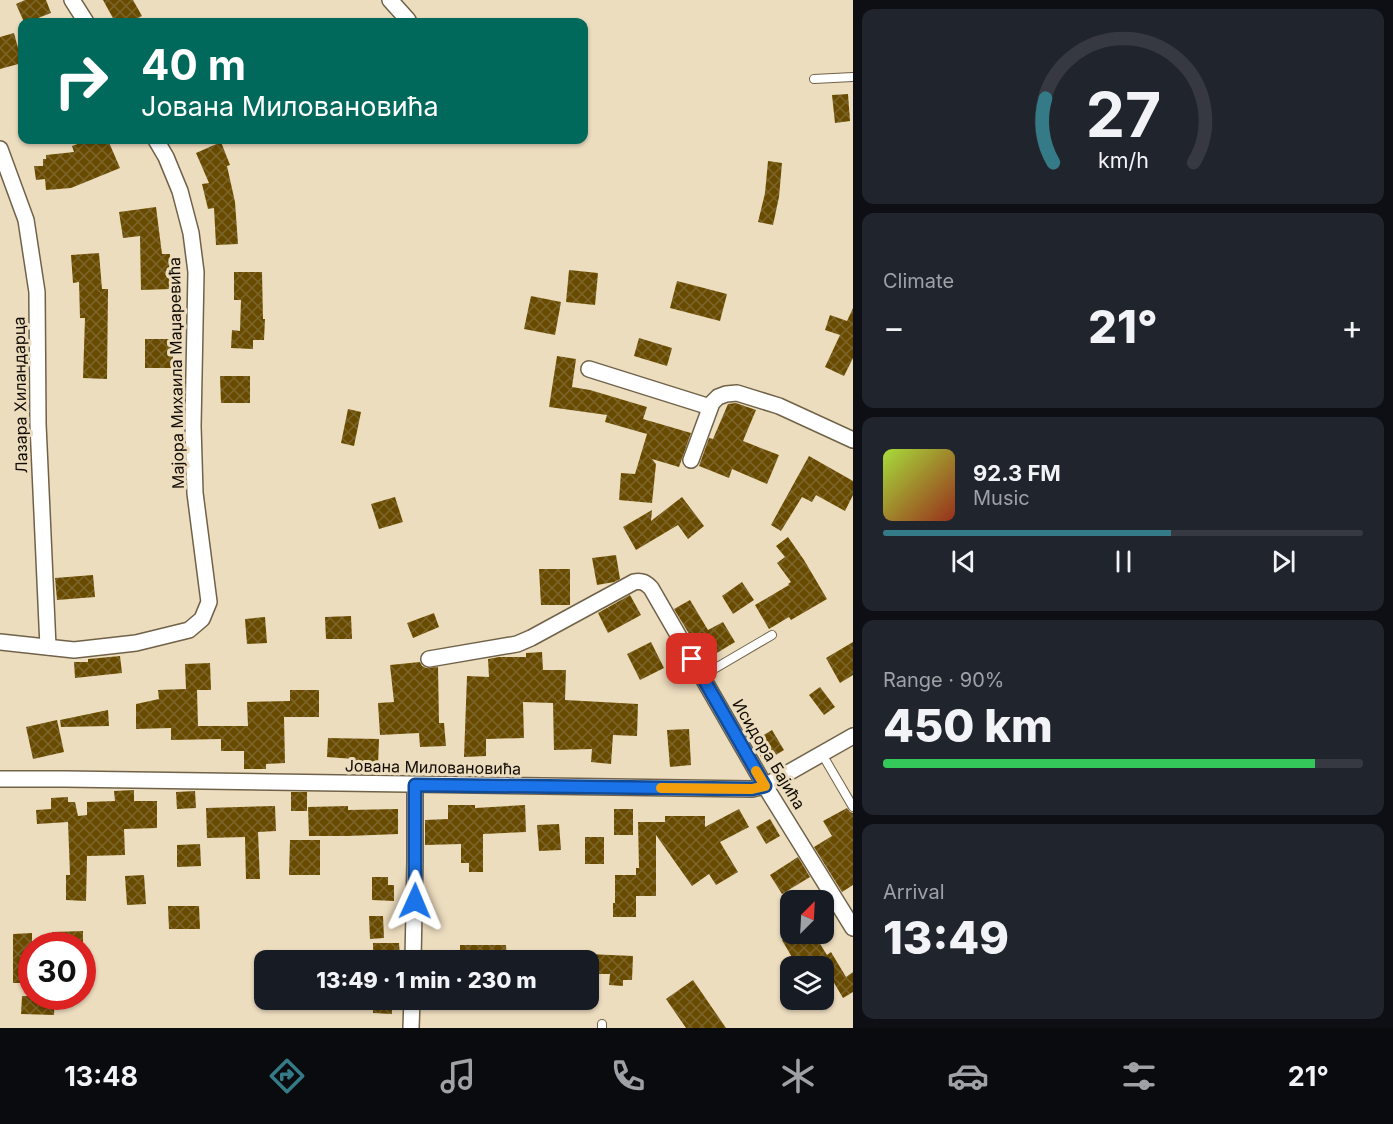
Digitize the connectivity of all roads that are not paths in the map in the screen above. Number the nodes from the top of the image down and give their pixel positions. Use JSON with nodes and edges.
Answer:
{"nodes":[{"id":1,"x":72,"y":0,"type":"edge"},
{"id":2,"x":390,"y":0,"type":"edge"},
{"id":3,"x":83,"y":18,"type":"edge"},
{"id":4,"x":406,"y":18,"type":"edge"},
{"id":5,"x":853,"y":77,"type":"edge"},
{"id":6,"x":814,"y":79,"type":"dead end"},
{"id":7,"x":158,"y":144,"type":"edge"},
{"id":8,"x":0,"y":148,"type":"edge"},
{"id":9,"x":589,"y":369,"type":"dead end"},
{"id":10,"x":710,"y":407,"type":"junction"},
{"id":11,"x":853,"y":440,"type":"edge"},
{"id":12,"x":691,"y":460,"type":"dead end"},
{"id":13,"x":772,"y":635,"type":"dead end"},
{"id":14,"x":0,"y":642,"type":"edge"},
{"id":15,"x":48,"y":647,"type":"junction"},
{"id":16,"x":429,"y":659,"type":"dead end"},
{"id":17,"x":702,"y":676,"type":"junction"},
{"id":18,"x":853,"y":736,"type":"edge"},
{"id":19,"x":822,"y":754,"type":"junction"},
{"id":20,"x":0,"y":779,"type":"edge"},
{"id":21,"x":415,"y":785,"type":"junction"},
{"id":22,"x":765,"y":786,"type":"junction"},
{"id":23,"x":853,"y":807,"type":"edge"},
{"id":24,"x":853,"y":928,"type":"edge"},
{"id":25,"x":413,"y":950,"type":"edge"},
{"id":26,"x":412,"y":1010,"type":"edge"},
{"id":27,"x":411,"y":1028,"type":"edge"}],
"edges":[{"from":1,"to":3,"type":"street"},
{"from":2,"to":4,"type":"street"},
{"from":5,"to":6,"type":"lane"},
{"from":7,"to":15,"type":"street","name":"Мајора Михаила Маџаревића"},
{"from":8,"to":15,"type":"street","name":"Лазара Хиландарца"},
{"from":9,"to":10,"type":"street"},
{"from":10,"to":11,"type":"street"},
{"from":10,"to":12,"type":"street"},
{"from":13,"to":17,"type":"lane"},
{"from":14,"to":15,"type":"street","name":"Мајора Михаила Маџаревића"},
{"from":16,"to":17,"type":"street","name":"Исидора Бајића"},
{"from":17,"to":22,"type":"street","name":"Исидора Бајића"},
{"from":18,"to":19,"type":"street","name":"Јована Миловановића"},
{"from":19,"to":22,"type":"street","name":"Јована Миловановића"},
{"from":19,"to":23,"type":"lane"},
{"from":20,"to":21,"type":"street","name":"Јована Миловановића"},
{"from":21,"to":22,"type":"street","name":"Јована Миловановића"},
{"from":21,"to":25,"type":"street"},
{"from":22,"to":24,"type":"street","name":"Исидора Бајића"},
{"from":26,"to":27,"type":"street"}]}
